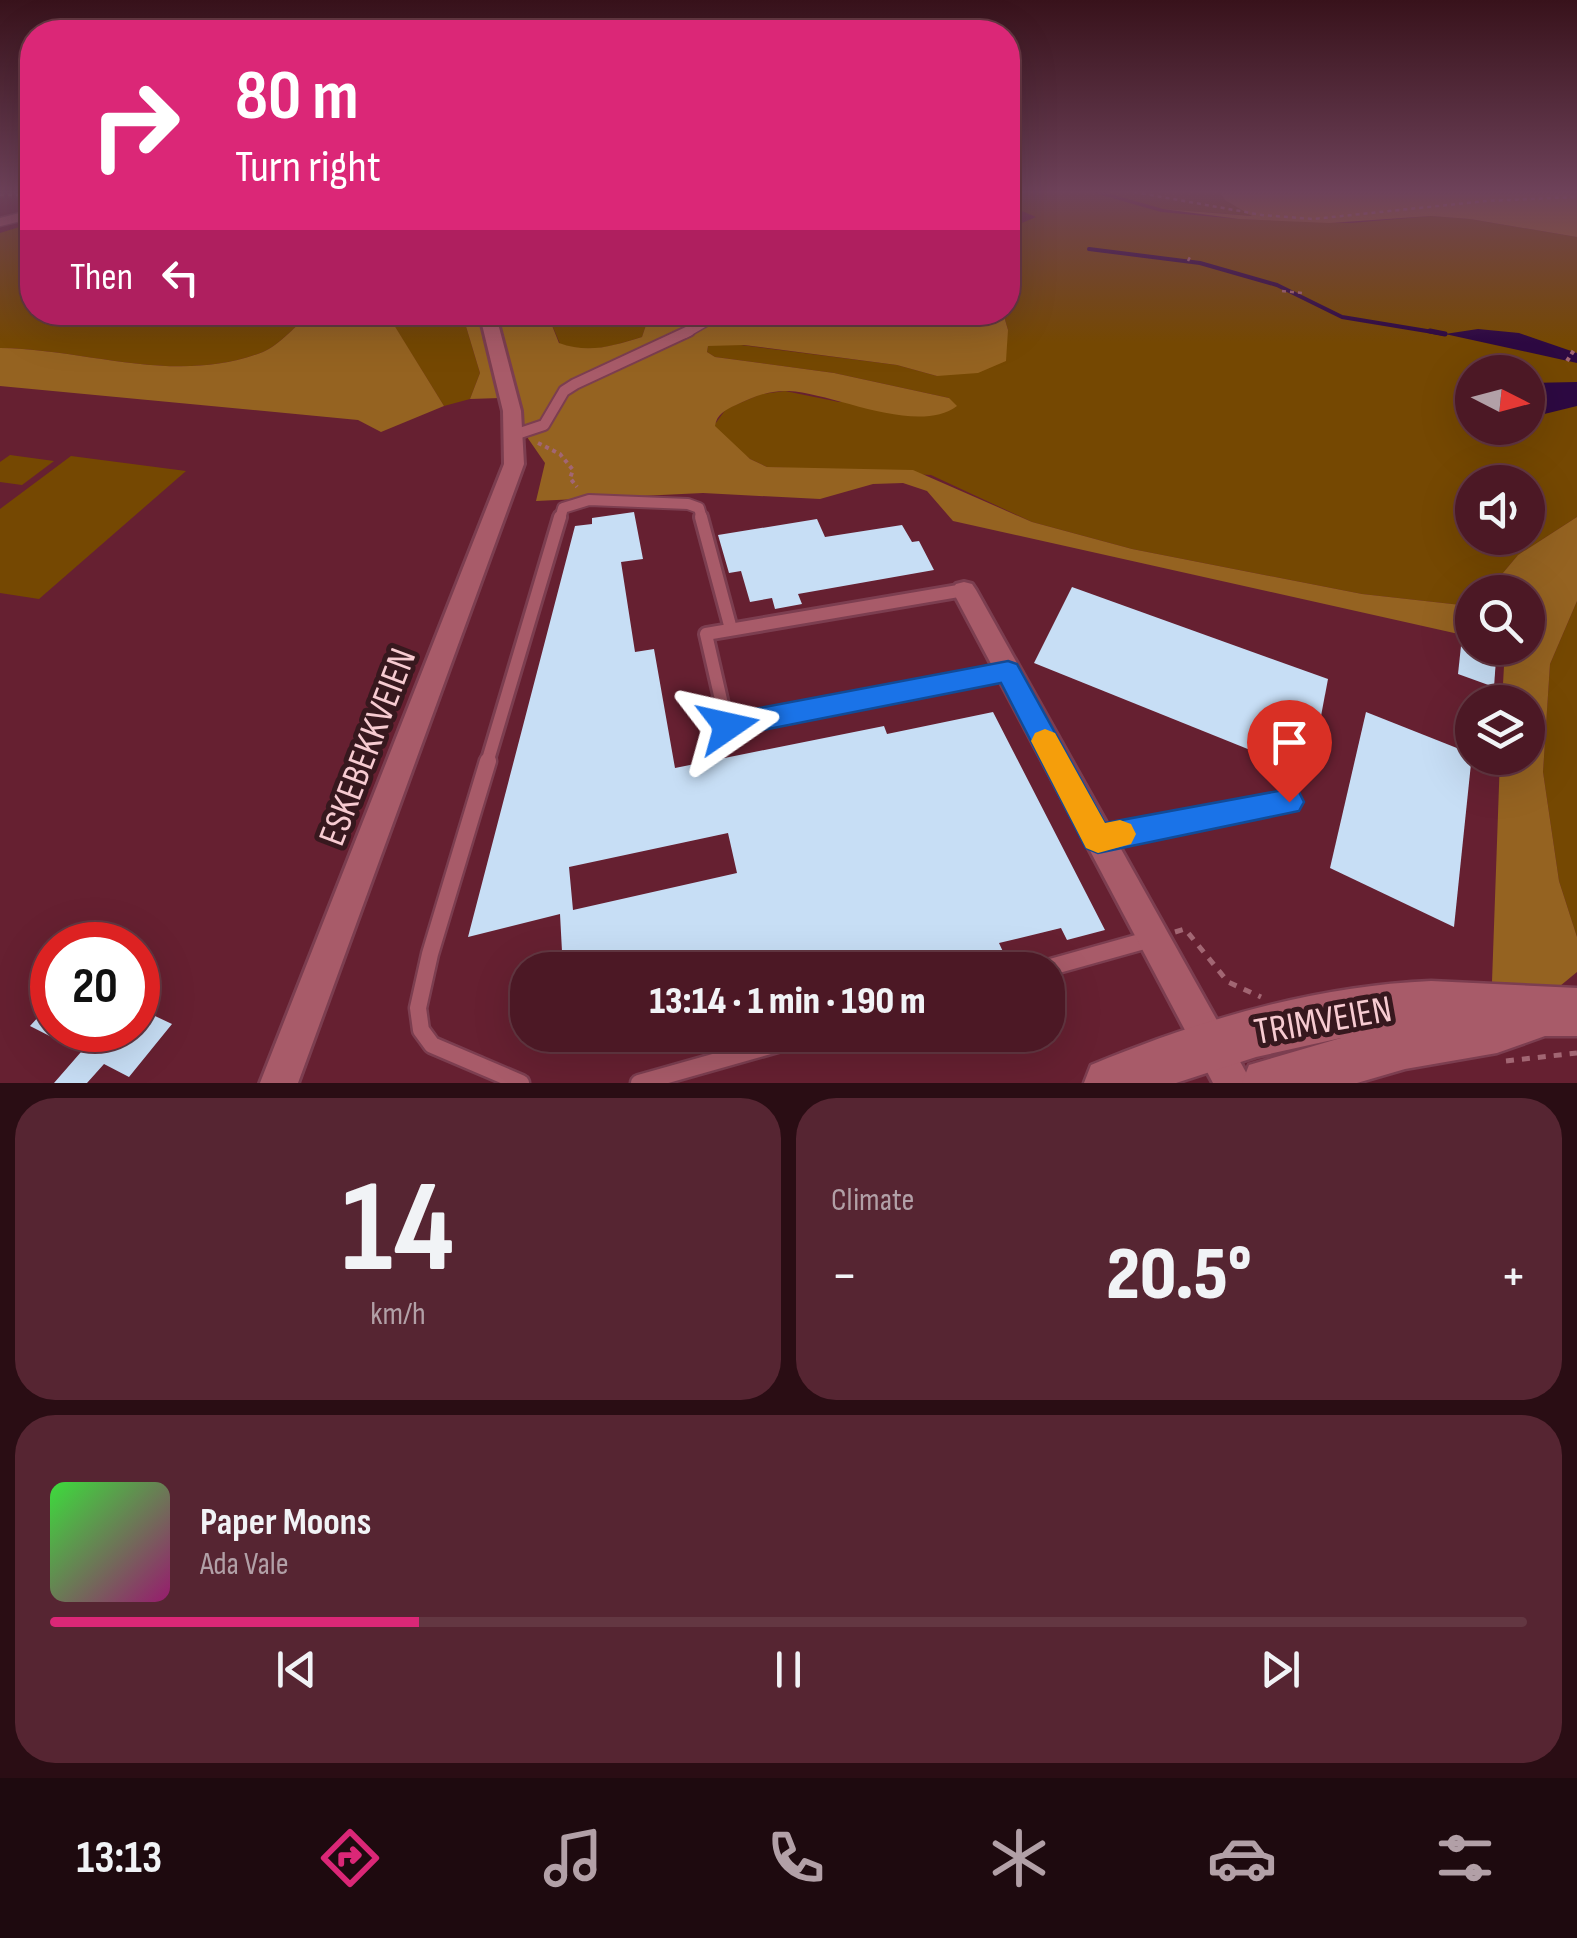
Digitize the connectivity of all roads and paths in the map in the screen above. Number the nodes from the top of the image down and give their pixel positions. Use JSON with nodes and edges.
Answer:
{"nodes":[{"id":1,"x":1282,"y":291,"type":"dead end"},
{"id":2,"x":1302,"y":293,"type":"dead end"},
{"id":3,"x":490,"y":325,"type":"edge"},
{"id":4,"x":701,"y":325,"type":"edge"},
{"id":5,"x":1574,"y":350,"type":"dead end"},
{"id":6,"x":1567,"y":361,"type":"dead end"},
{"id":7,"x":514,"y":435,"type":"junction"},
{"id":8,"x":588,"y":500,"type":"junction"},
{"id":9,"x":964,"y":590,"type":"joint"},
{"id":10,"x":731,"y":629,"type":"junction"},
{"id":11,"x":1008,"y":672,"type":"junction"},
{"id":12,"x":1289,"y":802,"type":"dead end"},
{"id":13,"x":1098,"y":838,"type":"junction"},
{"id":14,"x":1151,"y":939,"type":"junction"},
{"id":15,"x":1065,"y":963,"type":"edge"},
{"id":16,"x":1276,"y":1001,"type":"dead end"},
{"id":17,"x":1561,"y":1012,"type":"edge"},
{"id":18,"x":748,"y":1052,"type":"edge"},
{"id":19,"x":1222,"y":1063,"type":"edge"},
{"id":20,"x":280,"y":1083,"type":"edge"},
{"id":21,"x":521,"y":1083,"type":"edge"},
{"id":22,"x":639,"y":1083,"type":"edge"},
{"id":23,"x":1109,"y":1083,"type":"edge"},
{"id":24,"x":1267,"y":1083,"type":"edge"}],
"edges":[{"from":1,"to":2,"type":"path"},
{"from":3,"to":7,"type":"street","name":"ESKEBEKKVEIEN"},
{"from":4,"to":7,"type":"lane"},
{"from":5,"to":6,"type":"path"},
{"from":7,"to":8,"type":"path"},
{"from":7,"to":20,"type":"street","name":"ESKEBEKKVEIEN"},
{"from":8,"to":10,"type":"lane"},
{"from":8,"to":21,"type":"lane"},
{"from":9,"to":10,"type":"lane"},
{"from":9,"to":11,"type":"street"},
{"from":10,"to":11,"type":"lane"},
{"from":11,"to":13,"type":"street"},
{"from":12,"to":13,"type":"lane"},
{"from":13,"to":14,"type":"street"},
{"from":14,"to":15,"type":"lane"},
{"from":14,"to":16,"type":"path"},
{"from":14,"to":19,"type":"street"},
{"from":17,"to":19,"type":"main road","name":"TRIMVEIEN"},
{"from":17,"to":24,"type":"main road","name":"TRIMVEIEN"},
{"from":18,"to":22,"type":"lane"},
{"from":19,"to":23,"type":"main road","name":"TRIMVEIEN"}]}
